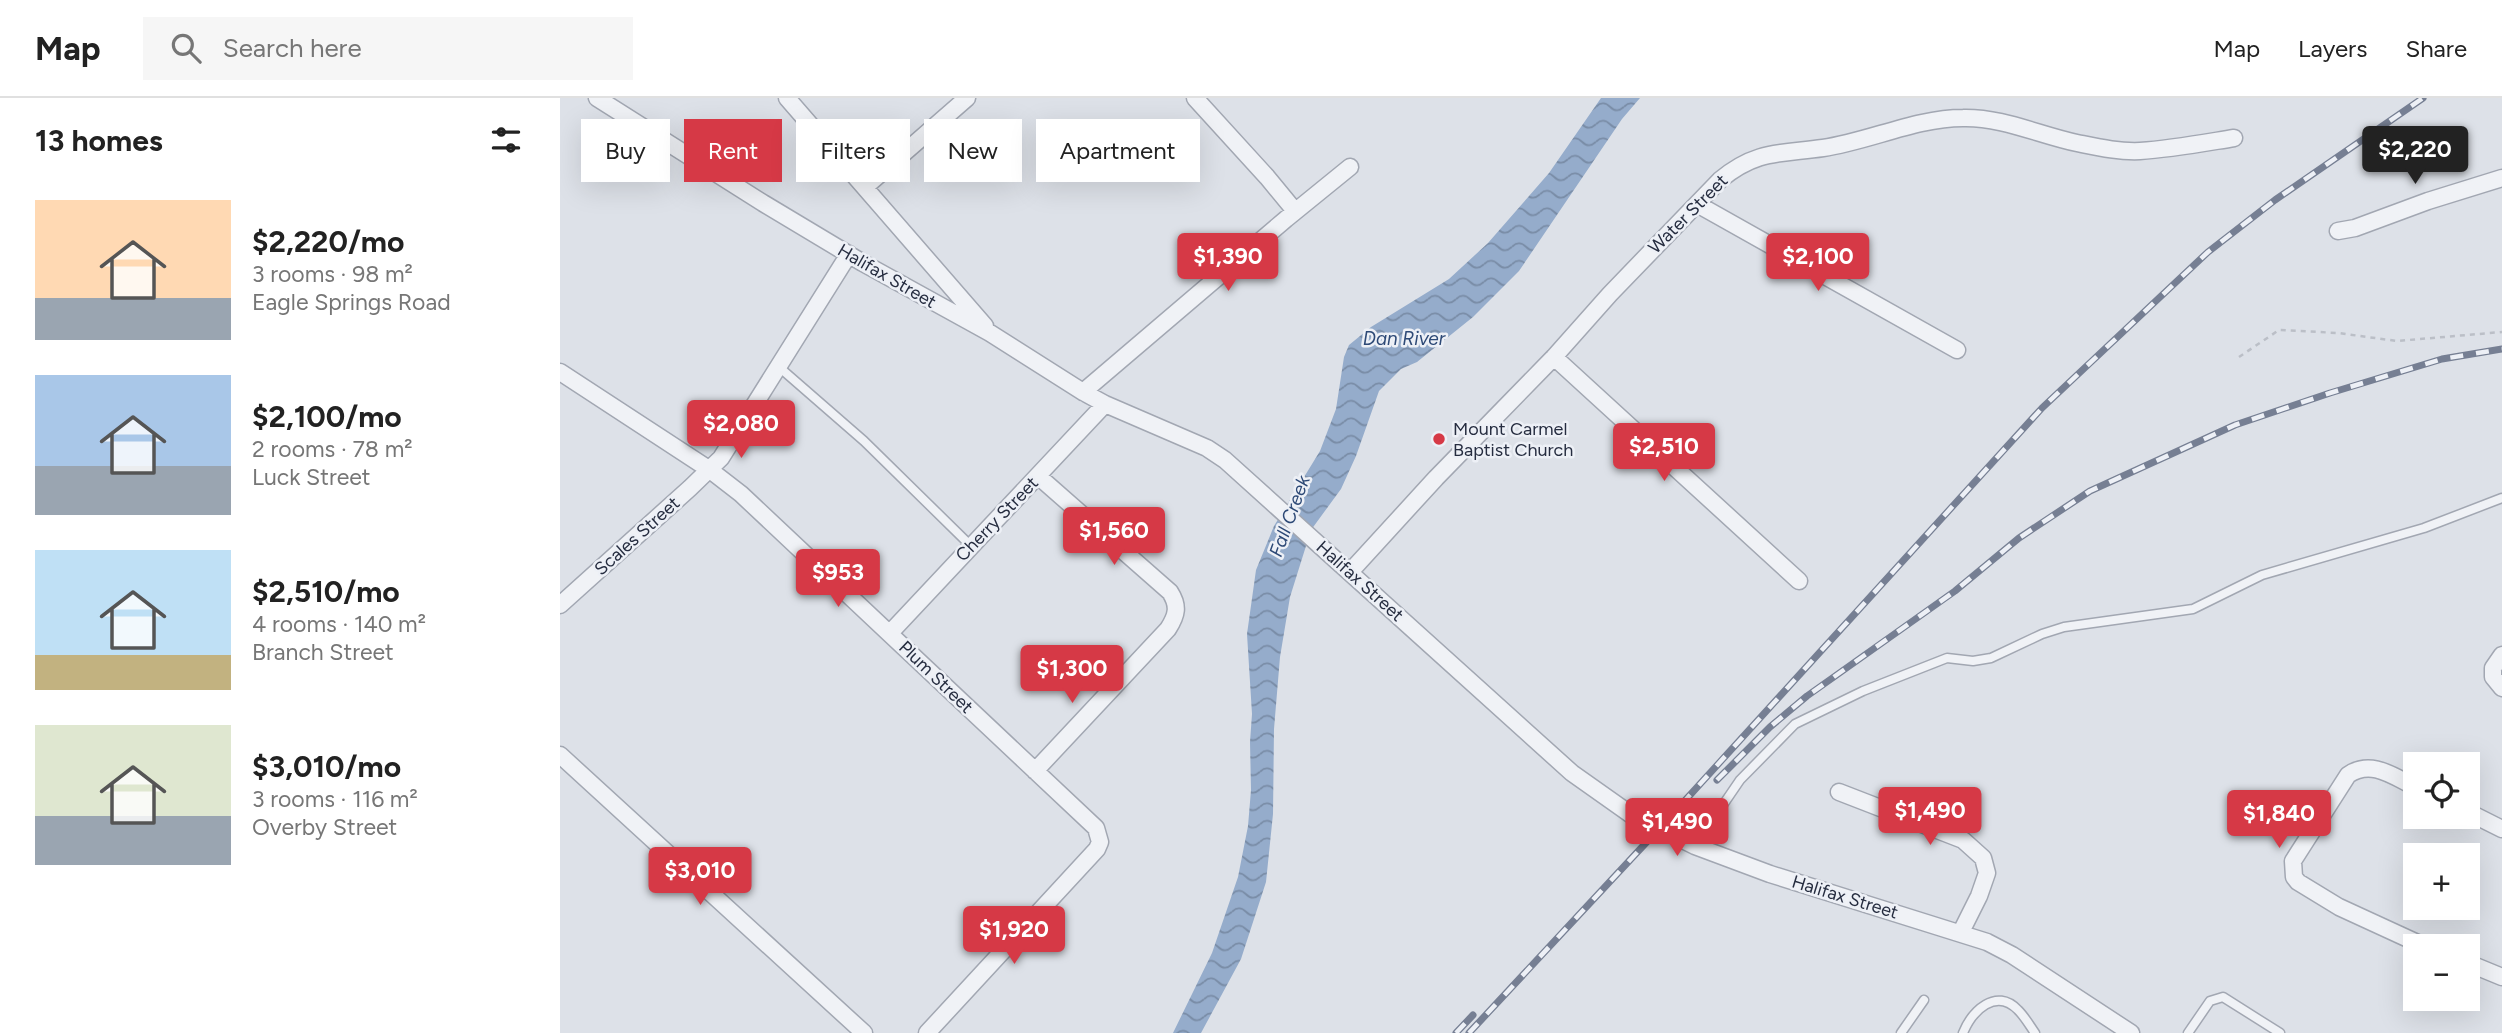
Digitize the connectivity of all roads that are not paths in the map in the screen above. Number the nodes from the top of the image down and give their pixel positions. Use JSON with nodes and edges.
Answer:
{"nodes":[{"id":1,"x":597,"y":98,"type":"edge"},
{"id":2,"x":787,"y":98,"type":"edge"},
{"id":3,"x":967,"y":98,"type":"edge"},
{"id":4,"x":1195,"y":98,"type":"edge"},
{"id":5,"x":2234,"y":138,"type":"dead end"},
{"id":6,"x":1350,"y":167,"type":"dead end"},
{"id":7,"x":2502,"y":177,"type":"edge"},
{"id":8,"x":865,"y":187,"type":"junction"},
{"id":9,"x":1697,"y":204,"type":"junction"},
{"id":10,"x":1295,"y":211,"type":"junction"},
{"id":11,"x":2338,"y":231,"type":"dead end"},
{"id":12,"x":849,"y":254,"type":"junction"},
{"id":13,"x":990,"y":333,"type":"junction"},
{"id":14,"x":1957,"y":350,"type":"dead end"},
{"id":15,"x":1554,"y":357,"type":"junction"},
{"id":16,"x":779,"y":367,"type":"junction"},
{"id":17,"x":560,"y":372,"type":"edge"},
{"id":18,"x":1083,"y":392,"type":"junction"},
{"id":19,"x":1105,"y":404,"type":"junction"},
{"id":20,"x":710,"y":470,"type":"junction"},
{"id":21,"x":1038,"y":476,"type":"junction"},
{"id":22,"x":2502,"y":498,"type":"edge"},
{"id":23,"x":971,"y":546,"type":"junction"},
{"id":24,"x":1350,"y":572,"type":"junction"},
{"id":25,"x":1799,"y":581,"type":"dead end"},
{"id":26,"x":560,"y":605,"type":"edge"},
{"id":27,"x":890,"y":633,"type":"junction"},
{"id":28,"x":2502,"y":655,"type":"edge"},
{"id":29,"x":2502,"y":688,"type":"edge"},
{"id":30,"x":560,"y":755,"type":"edge"},
{"id":31,"x":1035,"y":771,"type":"junction"},
{"id":32,"x":2403,"y":780,"type":"edge"},
{"id":33,"x":1839,"y":792,"type":"dead end"},
{"id":34,"x":2480,"y":818,"type":"edge"},
{"id":35,"x":2502,"y":829,"type":"edge"},
{"id":36,"x":1695,"y":846,"type":"junction"},
{"id":37,"x":1961,"y":932,"type":"junction"},
{"id":38,"x":2403,"y":936,"type":"edge"},
{"id":39,"x":2480,"y":968,"type":"edge"},
{"id":40,"x":2502,"y":977,"type":"edge"},
{"id":41,"x":1924,"y":1000,"type":"dead end"},
{"id":42,"x":864,"y":1033,"type":"edge"},
{"id":43,"x":927,"y":1033,"type":"edge"},
{"id":44,"x":1901,"y":1033,"type":"edge"},
{"id":45,"x":1963,"y":1033,"type":"edge"},
{"id":46,"x":2035,"y":1033,"type":"edge"},
{"id":47,"x":2131,"y":1033,"type":"edge"},
{"id":48,"x":2189,"y":1033,"type":"edge"},
{"id":49,"x":2280,"y":1033,"type":"edge"}],
"edges":[{"from":1,"to":12,"type":"street","name":"Halifax Street"},
{"from":2,"to":8,"type":"street"},
{"from":3,"to":8,"type":"street"},
{"from":4,"to":10,"type":"street"},
{"from":5,"to":9,"type":"street","name":"Water Street"},
{"from":6,"to":10,"type":"street"},
{"from":7,"to":11,"type":"street"},
{"from":8,"to":13,"type":"street"},
{"from":9,"to":14,"type":"street"},
{"from":9,"to":15,"type":"street","name":"Water Street"},
{"from":10,"to":18,"type":"street"},
{"from":12,"to":13,"type":"street","name":"Halifax Street"},
{"from":12,"to":16,"type":"street","name":"Scales Street"},
{"from":13,"to":18,"type":"street","name":"Halifax Street"},
{"from":15,"to":24,"type":"street","name":"Water Street"},
{"from":15,"to":25,"type":"street"},
{"from":16,"to":20,"type":"street","name":"Scales Street"},
{"from":16,"to":23,"type":"lane"},
{"from":17,"to":20,"type":"street","name":"Plum Street"},
{"from":18,"to":19,"type":"street","name":"Halifax Street"},
{"from":19,"to":21,"type":"street","name":"Cherry Street"},
{"from":19,"to":24,"type":"street","name":"Halifax Street"},
{"from":20,"to":26,"type":"street","name":"Scales Street"},
{"from":20,"to":27,"type":"street","name":"Plum Street"},
{"from":21,"to":23,"type":"street","name":"Cherry Street"},
{"from":21,"to":31,"type":"street"},
{"from":22,"to":36,"type":"lane"},
{"from":23,"to":27,"type":"street","name":"Cherry Street"},
{"from":24,"to":36,"type":"street","name":"Halifax Street"},
{"from":27,"to":31,"type":"street","name":"Plum Street"},
{"from":28,"to":29,"type":"street"},
{"from":30,"to":42,"type":"street"},
{"from":31,"to":43,"type":"street","name":"Plum Street"},
{"from":32,"to":38,"type":"street"},
{"from":33,"to":37,"type":"street"},
{"from":34,"to":35,"type":"street"},
{"from":36,"to":37,"type":"street","name":"Halifax Street"},
{"from":37,"to":47,"type":"street","name":"Halifax Street"},
{"from":39,"to":40,"type":"street"},
{"from":41,"to":44,"type":"lane"},
{"from":45,"to":46,"type":"lane"},
{"from":48,"to":49,"type":"lane"}]}
